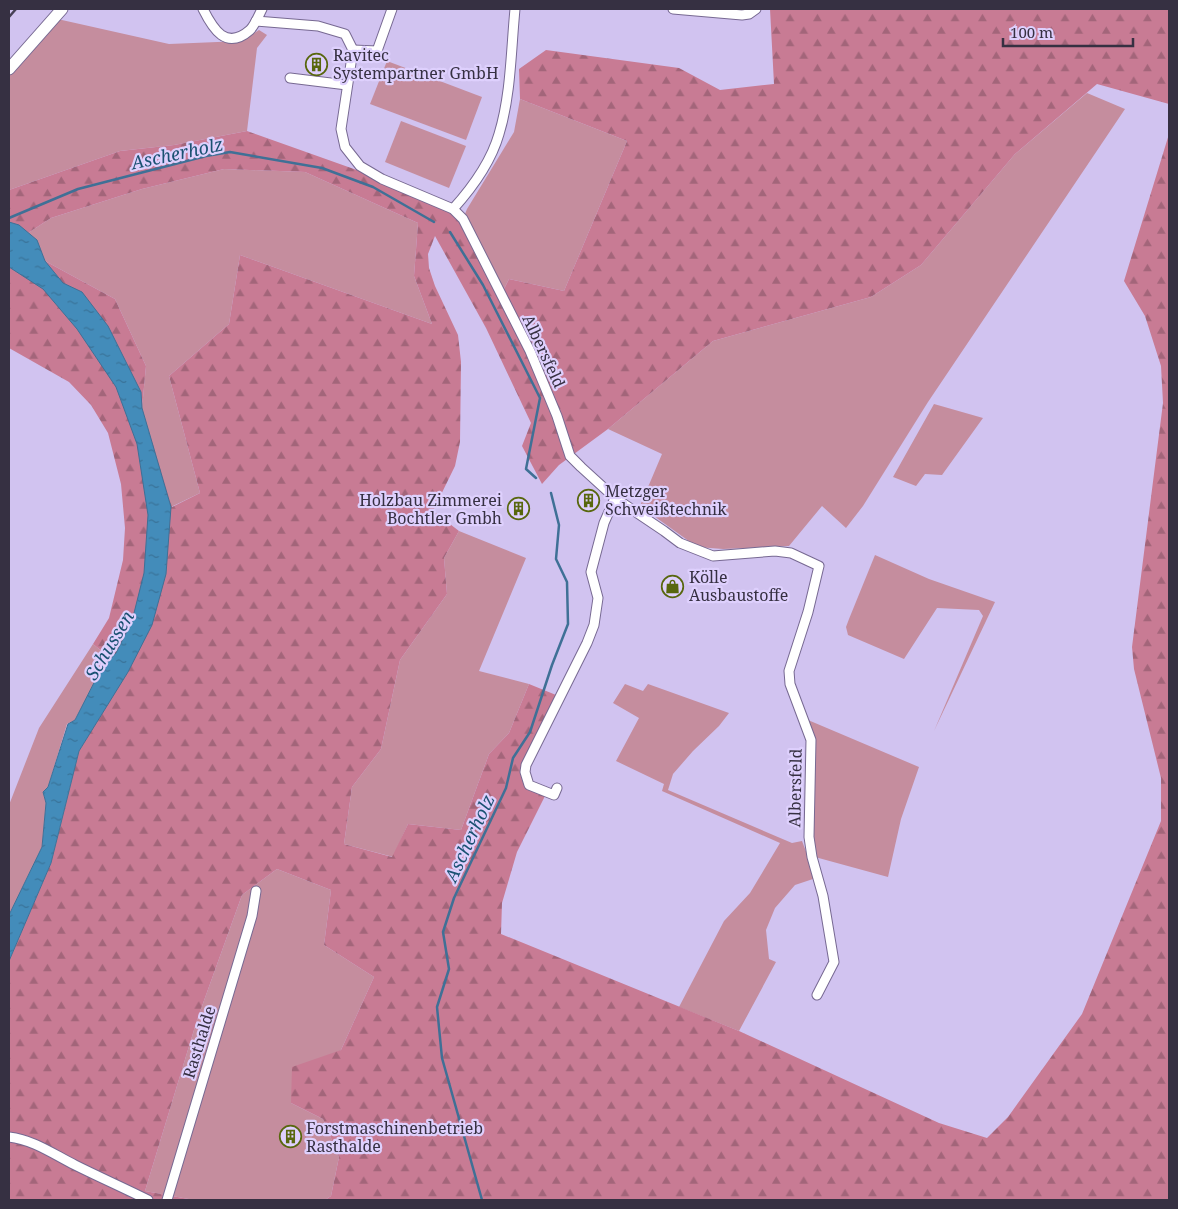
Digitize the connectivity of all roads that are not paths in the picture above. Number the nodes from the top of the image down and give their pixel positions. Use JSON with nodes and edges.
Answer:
{"nodes":[{"id":1,"x":62,"y":9,"type":"edge"},
{"id":2,"x":203,"y":9,"type":"edge"},
{"id":3,"x":262,"y":9,"type":"edge"},
{"id":4,"x":392,"y":9,"type":"edge"},
{"id":5,"x":515,"y":9,"type":"edge"},
{"id":6,"x":673,"y":9,"type":"edge"},
{"id":7,"x":755,"y":10,"type":"edge"},
{"id":8,"x":256,"y":21,"type":"junction"},
{"id":9,"x":353,"y":50,"type":"junction"},
{"id":10,"x":9,"y":69,"type":"edge"},
{"id":11,"x":290,"y":78,"type":"dead end"},
{"id":12,"x":347,"y":85,"type":"junction"},
{"id":13,"x":454,"y":209,"type":"junction"},
{"id":14,"x":615,"y":498,"type":"junction"},
{"id":15,"x":557,"y":788,"type":"dead end"},
{"id":16,"x":256,"y":891,"type":"dead end"},
{"id":17,"x":817,"y":994,"type":"dead end"},
{"id":18,"x":9,"y":1137,"type":"edge"},
{"id":19,"x":148,"y":1200,"type":"edge"},
{"id":20,"x":167,"y":1200,"type":"edge"}],
"edges":[{"from":1,"to":10,"type":"street"},
{"from":2,"to":8,"type":"street"},
{"from":3,"to":8,"type":"street"},
{"from":4,"to":9,"type":"street"},
{"from":5,"to":13,"type":"street"},
{"from":6,"to":7,"type":"street"},
{"from":8,"to":9,"type":"street"},
{"from":9,"to":12,"type":"street"},
{"from":11,"to":12,"type":"street"},
{"from":12,"to":13,"type":"street"},
{"from":13,"to":14,"type":"street","name":"Albersfeld"},
{"from":14,"to":15,"type":"street"},
{"from":14,"to":17,"type":"street","name":"Albersfeld"},
{"from":16,"to":20,"type":"street","name":"Rasthalde"},
{"from":18,"to":19,"type":"street"}]}
